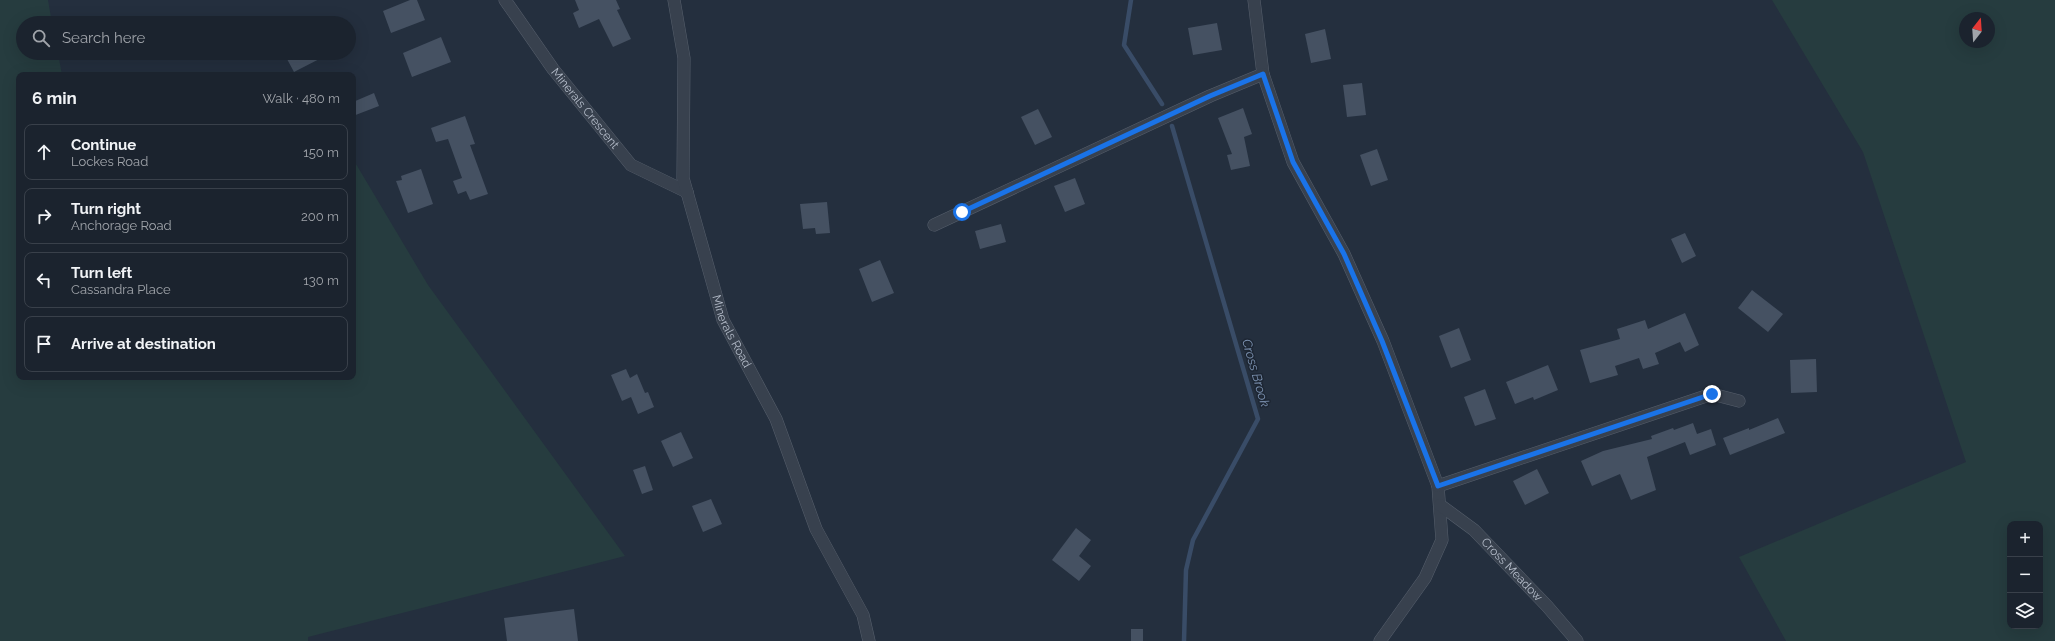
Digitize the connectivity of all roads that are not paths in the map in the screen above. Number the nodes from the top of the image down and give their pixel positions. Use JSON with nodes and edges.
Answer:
{"nodes":[{"id":1,"x":505,"y":0,"type":"edge"},
{"id":2,"x":674,"y":0,"type":"edge"},
{"id":3,"x":1254,"y":0,"type":"edge"},
{"id":4,"x":1263,"y":74,"type":"junction"},
{"id":5,"x":687,"y":192,"type":"junction"},
{"id":6,"x":934,"y":225,"type":"dead end"},
{"id":7,"x":1739,"y":401,"type":"dead end"},
{"id":8,"x":1438,"y":486,"type":"junction"},
{"id":9,"x":1440,"y":504,"type":"junction"},
{"id":10,"x":869,"y":641,"type":"edge"},
{"id":11,"x":1380,"y":641,"type":"edge"},
{"id":12,"x":1577,"y":641,"type":"edge"}],
"edges":[{"from":1,"to":5,"type":"street","name":"Minerals Crescent"},
{"from":2,"to":5,"type":"street","name":"Minerals Road"},
{"from":3,"to":4,"type":"street"},
{"from":4,"to":6,"type":"street"},
{"from":4,"to":8,"type":"street"},
{"from":5,"to":10,"type":"street","name":"Minerals Road"},
{"from":7,"to":8,"type":"street"},
{"from":8,"to":9,"type":"street"},
{"from":9,"to":11,"type":"street"},
{"from":9,"to":12,"type":"street","name":"Cross Meadow"}]}
